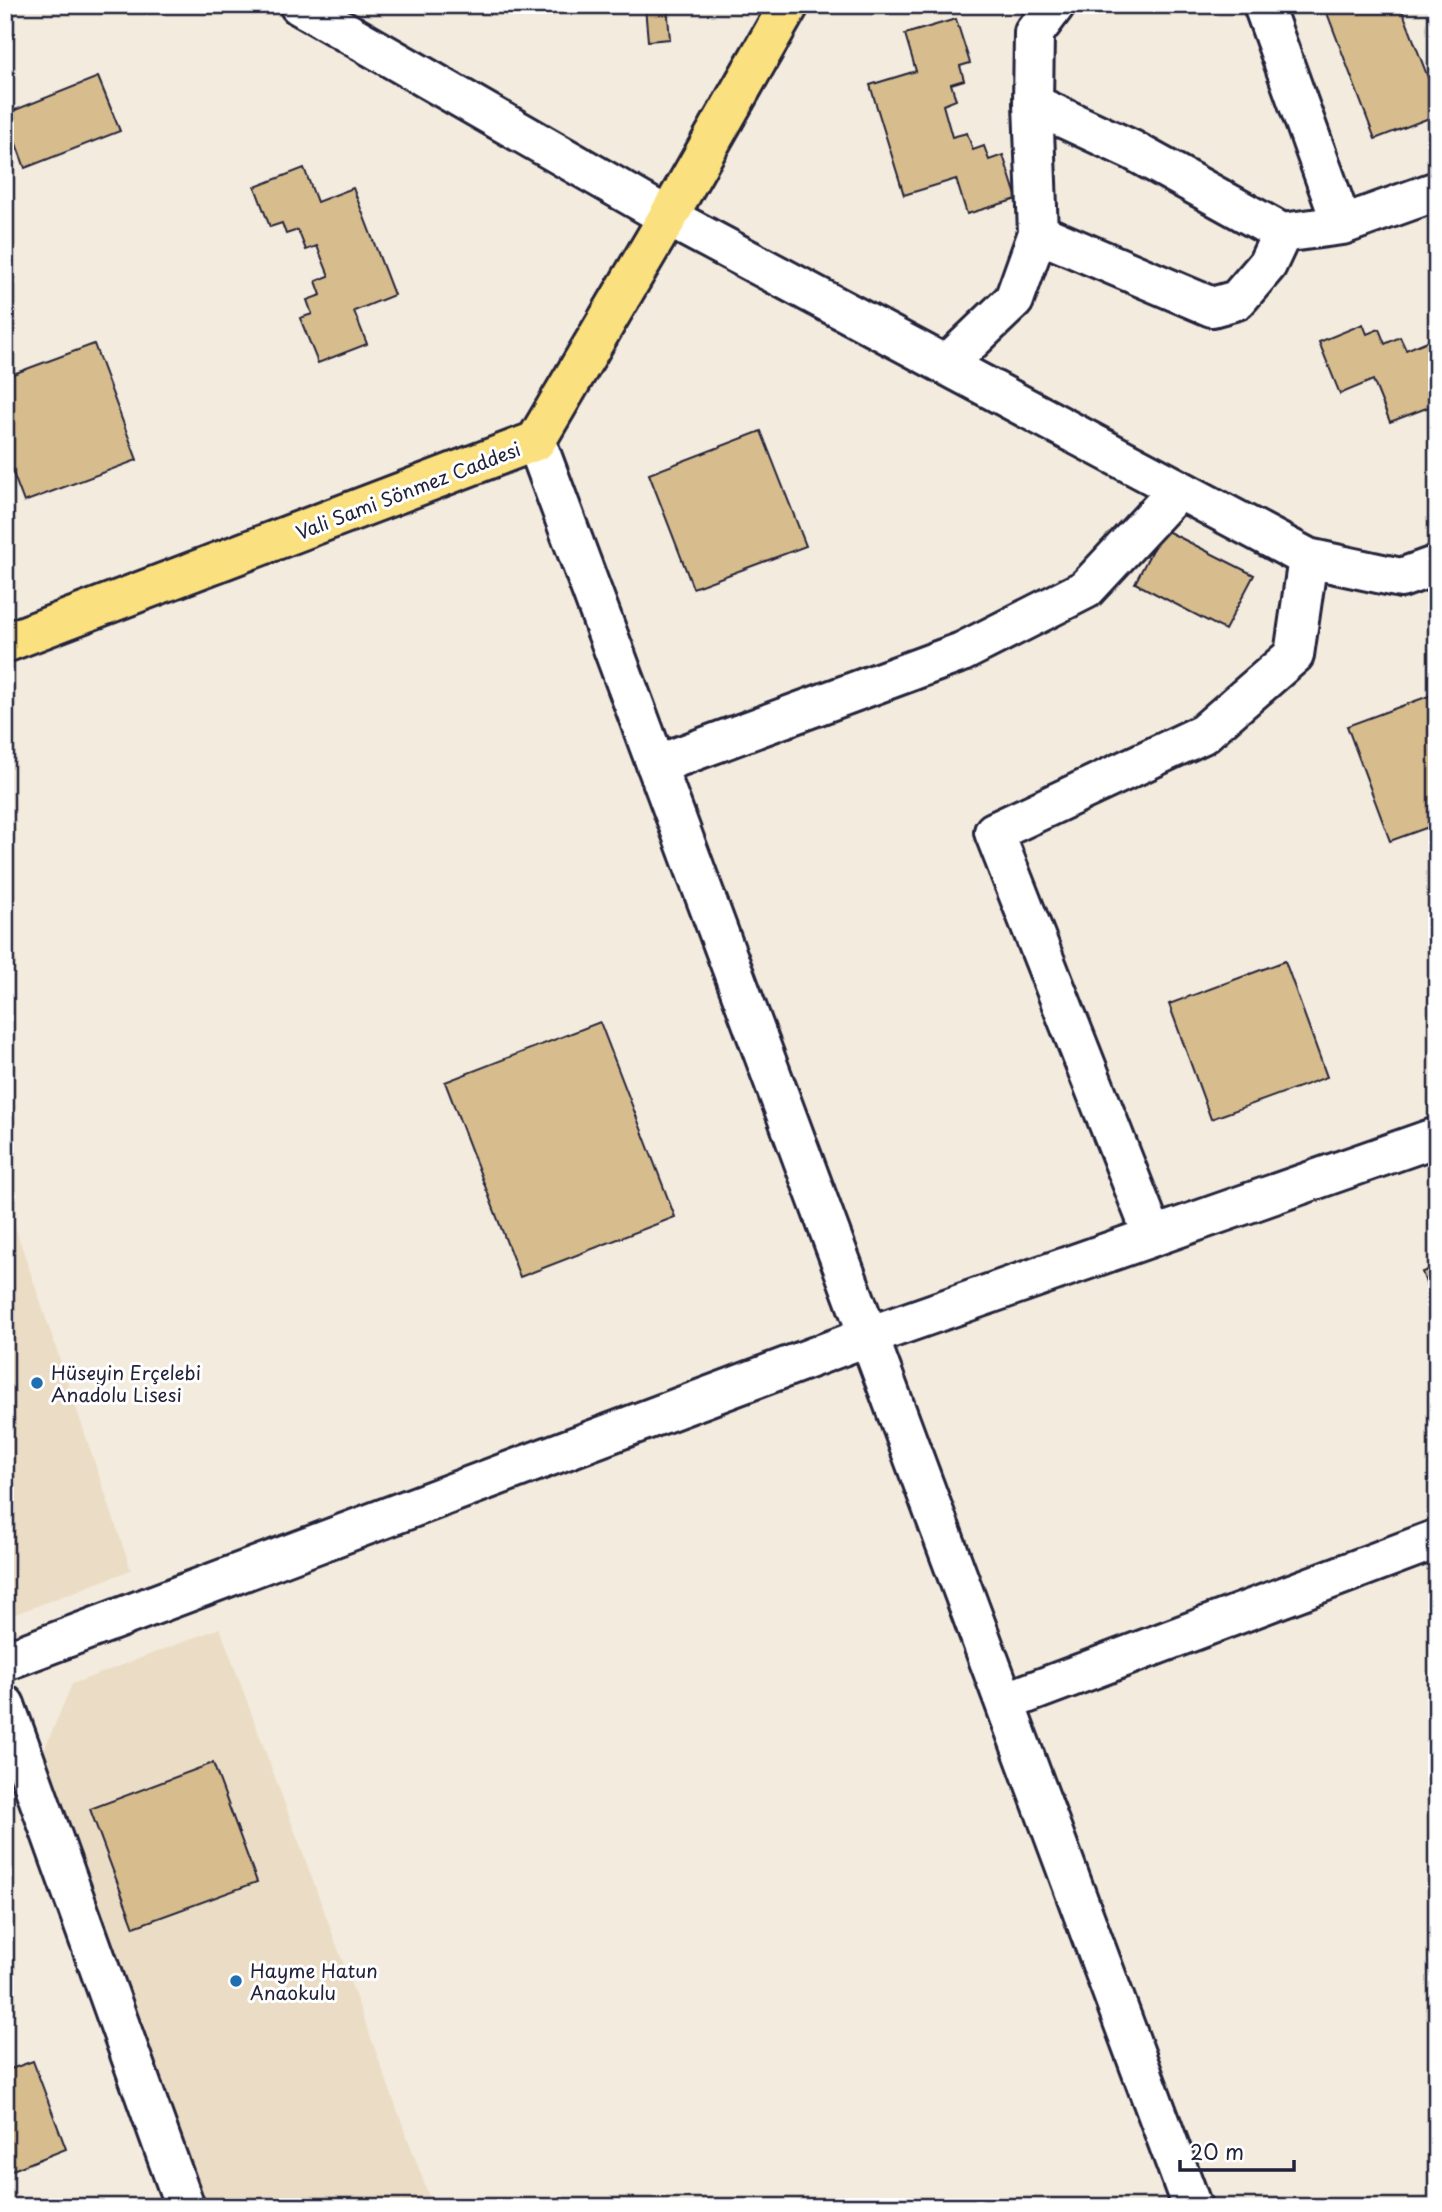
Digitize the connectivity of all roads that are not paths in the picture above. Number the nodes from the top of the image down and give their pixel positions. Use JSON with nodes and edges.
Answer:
{"nodes":[{"id":1,"x":299,"y":5,"type":"edge"},
{"id":2,"x":789,"y":5,"type":"edge"},
{"id":3,"x":1055,"y":5,"type":"edge"},
{"id":4,"x":1263,"y":5,"type":"edge"},
{"id":5,"x":1033,"y":104,"type":"junction"},
{"id":6,"x":1437,"y":191,"type":"edge"},
{"id":7,"x":668,"y":217,"type":"junction"},
{"id":8,"x":1342,"y":225,"type":"junction"},
{"id":9,"x":1038,"y":233,"type":"junction"},
{"id":10,"x":1282,"y":233,"type":"junction"},
{"id":11,"x":946,"y":365,"type":"junction"},
{"id":12,"x":536,"y":441,"type":"junction"},
{"id":13,"x":1179,"y":489,"type":"junction"},
{"id":14,"x":1308,"y":558,"type":"junction"},
{"id":15,"x":1437,"y":565,"type":"edge"},
{"id":16,"x":5,"y":643,"type":"edge"},
{"id":17,"x":656,"y":765,"type":"junction"},
{"id":18,"x":1437,"y":1137,"type":"edge"},
{"id":19,"x":1153,"y":1236,"type":"junction"},
{"id":20,"x":869,"y":1336,"type":"junction"},
{"id":21,"x":1437,"y":1539,"type":"edge"},
{"id":22,"x":5,"y":1661,"type":"edge"},
{"id":23,"x":1005,"y":1702,"type":"junction"},
{"id":24,"x":5,"y":1705,"type":"edge"},
{"id":25,"x":185,"y":2207,"type":"edge"},
{"id":26,"x":1192,"y":2207,"type":"edge"}],
"edges":[{"from":1,"to":7,"type":"street"},
{"from":2,"to":7,"type":"main road","name":"Vali Sami Sönmez Caddesi"},
{"from":3,"to":5,"type":"street"},
{"from":4,"to":8,"type":"street"},
{"from":5,"to":9,"type":"street"},
{"from":5,"to":10,"type":"street"},
{"from":6,"to":8,"type":"street"},
{"from":7,"to":11,"type":"street"},
{"from":7,"to":12,"type":"main road","name":"Vali Sami Sönmez Caddesi"},
{"from":8,"to":10,"type":"street"},
{"from":9,"to":10,"type":"street"},
{"from":9,"to":11,"type":"street"},
{"from":11,"to":13,"type":"street"},
{"from":12,"to":16,"type":"main road","name":"Vali Sami Sönmez Caddesi"},
{"from":12,"to":17,"type":"street"},
{"from":13,"to":14,"type":"street"},
{"from":13,"to":17,"type":"street"},
{"from":14,"to":15,"type":"street"},
{"from":14,"to":19,"type":"street"},
{"from":17,"to":20,"type":"street"},
{"from":18,"to":19,"type":"street"},
{"from":19,"to":20,"type":"street"},
{"from":20,"to":22,"type":"street"},
{"from":20,"to":23,"type":"street"},
{"from":21,"to":23,"type":"street"},
{"from":23,"to":26,"type":"street"},
{"from":24,"to":25,"type":"street"}]}
